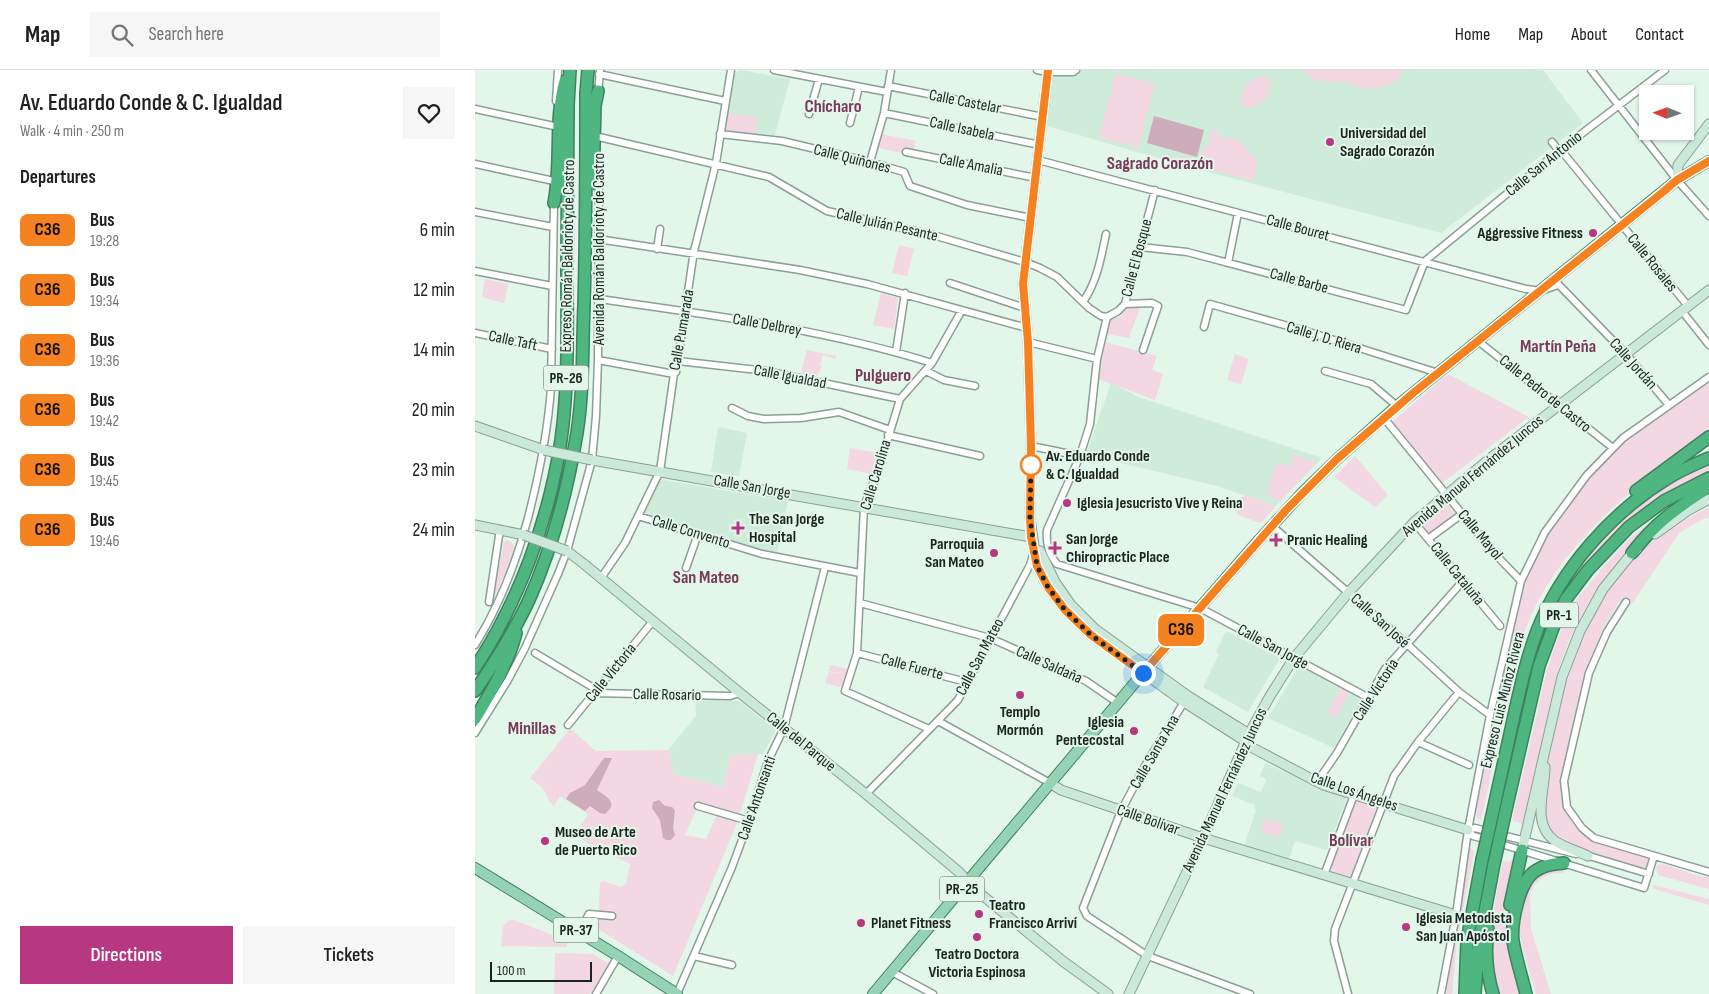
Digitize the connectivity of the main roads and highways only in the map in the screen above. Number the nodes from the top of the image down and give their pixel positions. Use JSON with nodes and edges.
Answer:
{"nodes":[{"id":1,"x":569,"y":70,"type":"edge"},
{"id":2,"x":596,"y":72,"type":"edge"},
{"id":3,"x":598,"y":91,"type":"road end"},
{"id":4,"x":1709,"y":161,"type":"edge"},
{"id":5,"x":554,"y":203,"type":"road end"},
{"id":6,"x":586,"y":207,"type":"junction"},
{"id":7,"x":1709,"y":437,"type":"edge"},
{"id":8,"x":1709,"y":458,"type":"edge"},
{"id":9,"x":1709,"y":478,"type":"edge"},
{"id":10,"x":1709,"y":487,"type":"edge"},
{"id":11,"x":1599,"y":535,"type":"junction"},
{"id":12,"x":1632,"y":552,"type":"road end"},
{"id":13,"x":521,"y":616,"type":"junction"},
{"id":14,"x":475,"y":668,"type":"edge"},
{"id":15,"x":475,"y":691,"type":"edge"},
{"id":16,"x":475,"y":720,"type":"edge"},
{"id":17,"x":1523,"y":846,"type":"road end"},
{"id":18,"x":1564,"y":863,"type":"road end"},
{"id":19,"x":476,"y":868,"type":"edge"},
{"id":20,"x":1486,"y":905,"type":"junction"},
{"id":21,"x":1513,"y":928,"type":"junction"},
{"id":22,"x":1467,"y":941,"type":"junction"},
{"id":23,"x":677,"y":994,"type":"edge"},
{"id":24,"x":873,"y":994,"type":"edge"},
{"id":25,"x":1457,"y":994,"type":"edge"},
{"id":26,"x":1465,"y":994,"type":"edge"},
{"id":27,"x":1475,"y":994,"type":"edge"},
{"id":28,"x":1493,"y":994,"type":"edge"},
{"id":29,"x":1527,"y":994,"type":"edge"},
{"id":30,"x":1532,"y":994,"type":"edge"}],
"edges":[{"from":1,"to":5,"type":"highway"},
{"from":1,"to":14,"type":"highway","name":"Expreso Román Baldorioty de Castro","number":"PR-26"},
{"from":2,"to":6,"type":"highway","name":"Expreso Román Baldorioty de Castro","number":"PR-26"},
{"from":3,"to":6,"type":"highway"},
{"from":4,"to":24,"type":"main road","number":"PR-25"},
{"from":6,"to":13,"type":"highway","name":"Expreso Román Baldorioty de Castro","number":"PR-26"},
{"from":7,"to":11,"type":"highway"},
{"from":8,"to":11,"type":"highway","name":"Expreso Luis Muñoz Rivera","number":"PR-1"},
{"from":9,"to":20,"type":"highway","name":"Expreso Luis Muñoz Rivera","number":"PR-1","bridge":true},
{"from":10,"to":12,"type":"highway"},
{"from":11,"to":22,"type":"highway","name":"Expreso Luis Muñoz Rivera","number":"PR-1","bridge":true},
{"from":13,"to":15,"type":"highway","name":"Expreso Román Baldorioty de Castro","number":"PR-26"},
{"from":13,"to":16,"type":"highway"},
{"from":17,"to":21,"type":"highway"},
{"from":18,"to":21,"type":"highway"},
{"from":19,"to":23,"type":"main road","number":"PR-37"},
{"from":20,"to":27,"type":"highway","name":"Expreso Luis Muñoz Rivera","number":"PR-1"},
{"from":20,"to":28,"type":"highway"},
{"from":21,"to":29,"type":"highway"},
{"from":21,"to":30,"type":"highway"},
{"from":22,"to":25,"type":"highway"},
{"from":22,"to":26,"type":"highway","name":"Expreso Luis Muñoz Rivera","number":"PR-1"}]}
